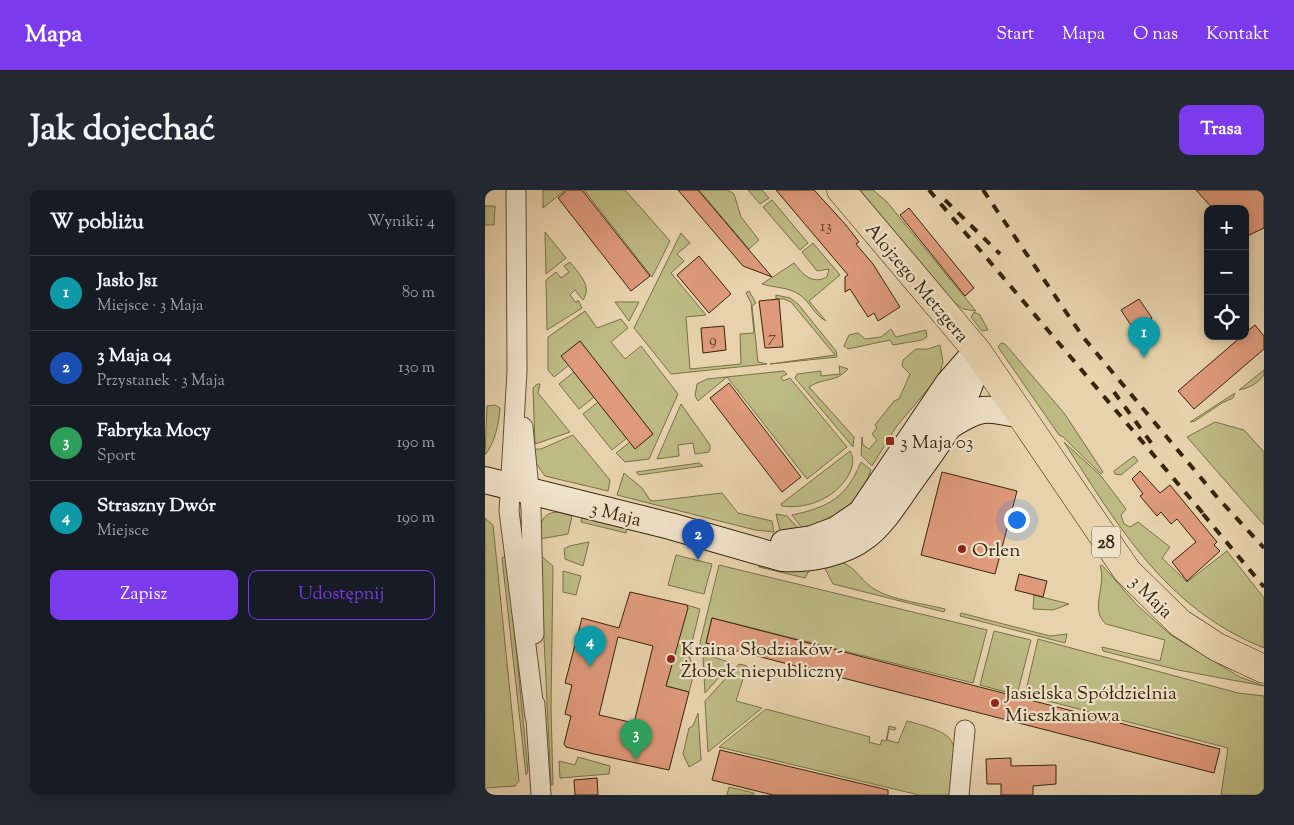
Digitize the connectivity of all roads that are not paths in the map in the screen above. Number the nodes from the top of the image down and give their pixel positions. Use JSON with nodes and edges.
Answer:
{"nodes":[{"id":1,"x":516,"y":190,"type":"edge"},
{"id":2,"x":841,"y":190,"type":"edge"},
{"id":3,"x":977,"y":351,"type":"junction"},
{"id":4,"x":1021,"y":414,"type":"junction"},
{"id":5,"x":949,"y":426,"type":"junction"},
{"id":6,"x":508,"y":485,"type":"edge"},
{"id":7,"x":746,"y":547,"type":"junction"},
{"id":8,"x":1264,"y":669,"type":"edge"},
{"id":9,"x":965,"y":730,"type":"dead end"},
{"id":10,"x":541,"y":795,"type":"edge"},
{"id":11,"x":959,"y":795,"type":"edge"}],
"edges":[{"from":1,"to":6,"type":"street"},
{"from":2,"to":3,"type":"main road","name":"Alojzego Metzgera","number":"28"},
{"from":3,"to":4,"type":"main road","name":"3 Maja","number":"28"},
{"from":3,"to":5,"type":"street","name":"3 Maja"},
{"from":3,"to":7,"type":"street","name":"3 Maja"},
{"from":4,"to":5,"type":"street","name":"3 Maja"},
{"from":4,"to":8,"type":"main road","name":"3 Maja","number":"28"},
{"from":5,"to":7,"type":"street","name":"3 Maja"},
{"from":6,"to":7,"type":"street","name":"3 Maja"},
{"from":6,"to":10,"type":"street"},
{"from":9,"to":11,"type":"street"}]}
